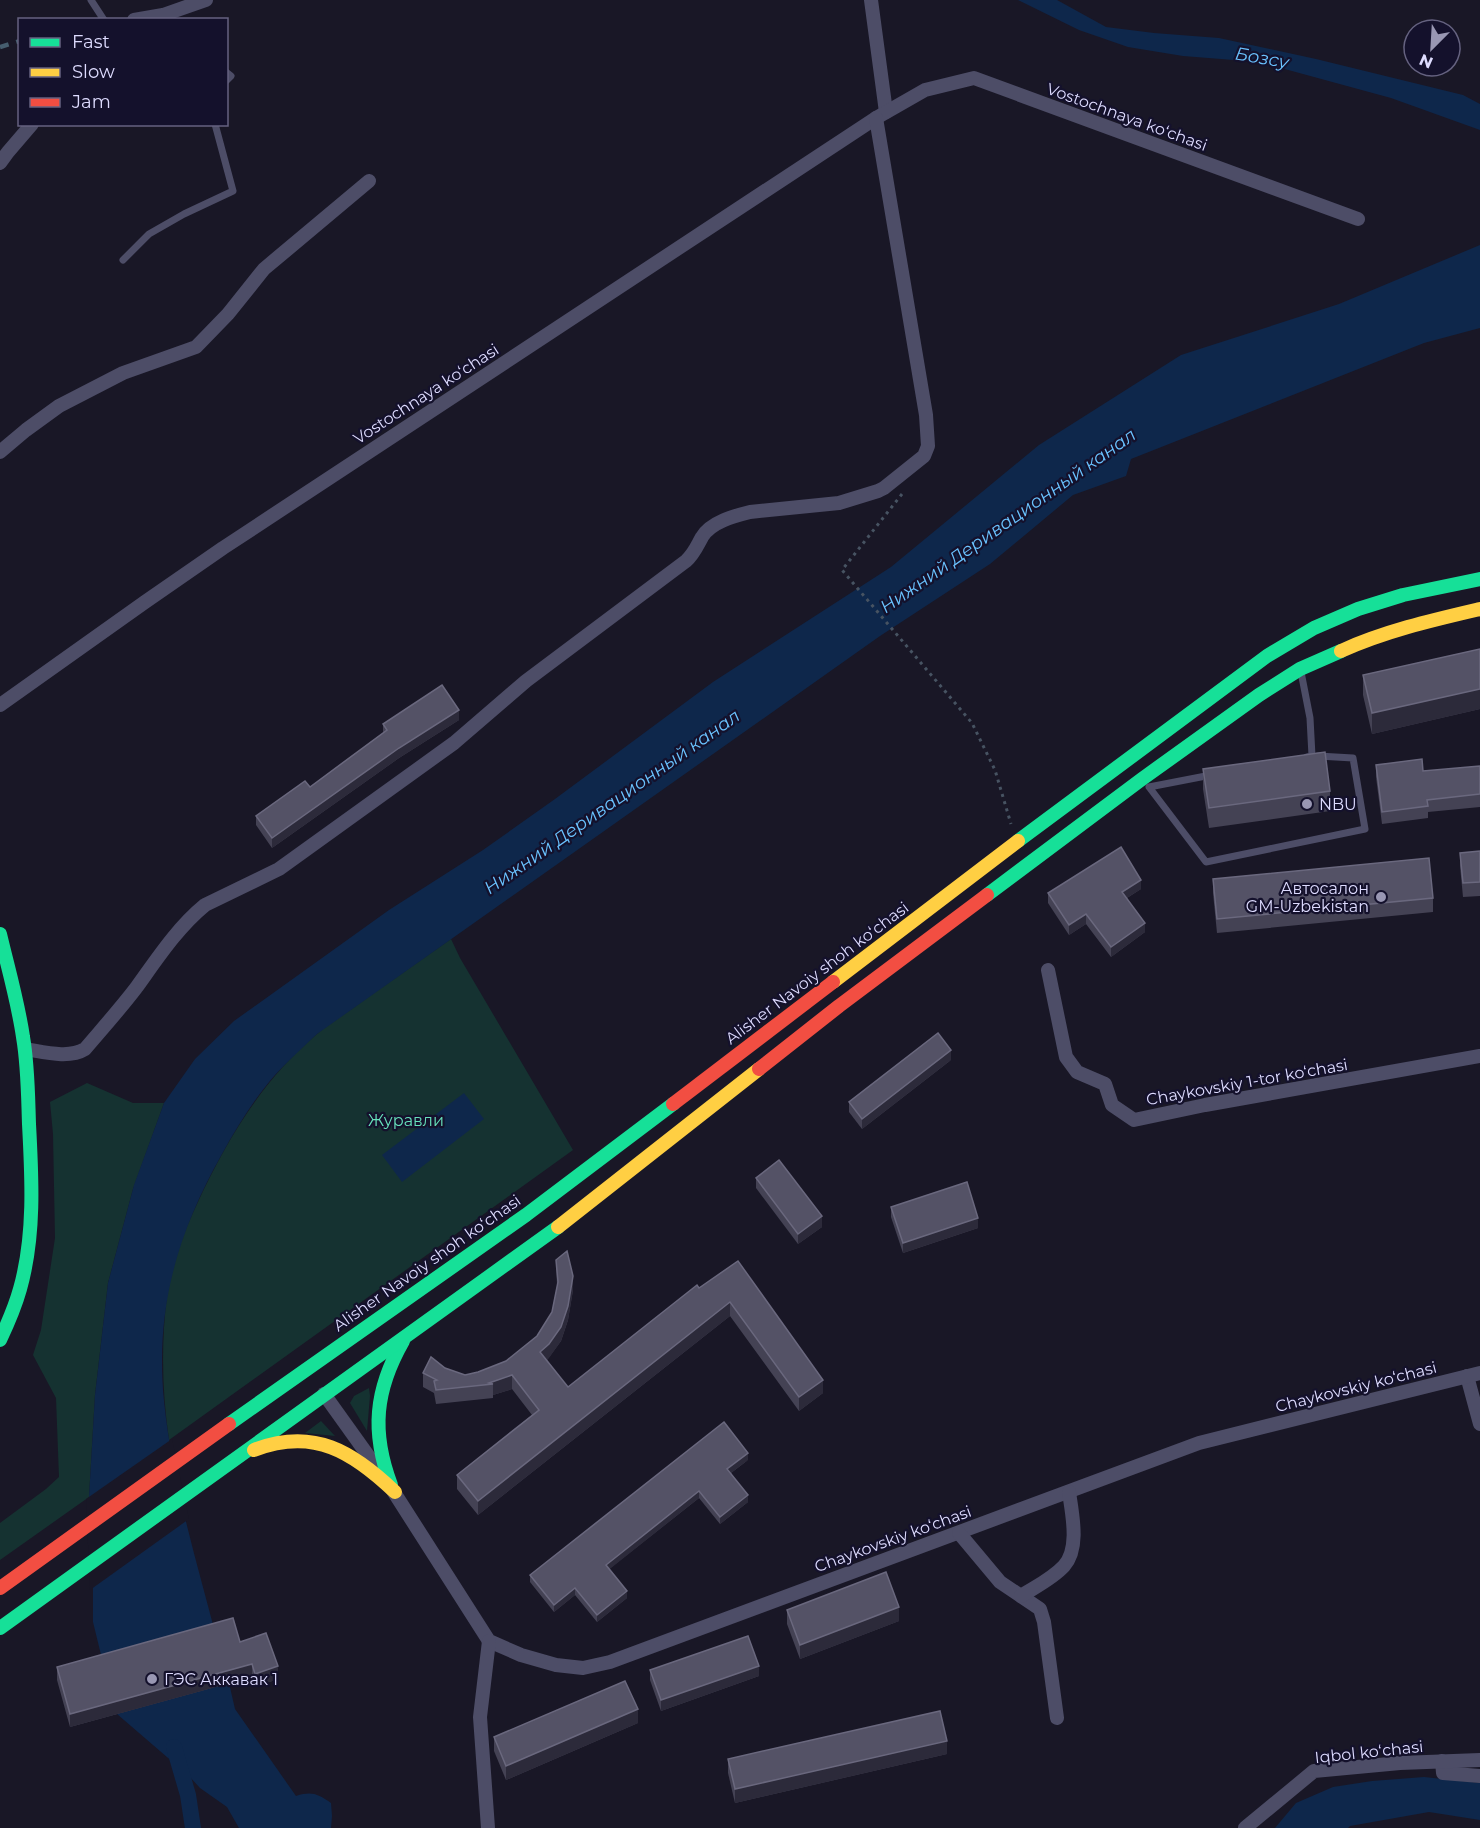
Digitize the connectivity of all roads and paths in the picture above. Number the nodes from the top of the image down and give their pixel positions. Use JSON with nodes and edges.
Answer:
{"nodes":[{"id":1,"x":91,"y":0,"type":"edge"},
{"id":2,"x":206,"y":0,"type":"edge"},
{"id":3,"x":871,"y":0,"type":"edge"},
{"id":4,"x":166,"y":17,"type":"edge"},
{"id":5,"x":103,"y":18,"type":"edge"},
{"id":6,"x":881,"y":115,"type":"junction"},
{"id":7,"x":30,"y":126,"type":"edge"},
{"id":8,"x":216,"y":126,"type":"edge"},
{"id":9,"x":0,"y":163,"type":"edge"},
{"id":10,"x":369,"y":181,"type":"dead end"},
{"id":11,"x":1358,"y":219,"type":"dead end"},
{"id":12,"x":123,"y":260,"type":"dead end"},
{"id":13,"x":0,"y":452,"type":"edge"},
{"id":14,"x":907,"y":487,"type":"dead end"},
{"id":15,"x":1480,"y":579,"type":"edge"},
{"id":16,"x":1480,"y":609,"type":"edge"},
{"id":17,"x":1300,"y":669,"type":"junction"},
{"id":18,"x":0,"y":705,"type":"edge"},
{"id":19,"x":1312,"y":756,"type":"junction"},
{"id":20,"x":1301,"y":758,"type":"edge"},
{"id":21,"x":1219,"y":774,"type":"edge"},
{"id":22,"x":1145,"y":783,"type":"junction"},
{"id":23,"x":1016,"y":842,"type":"junction"},
{"id":24,"x":0,"y":933,"type":"edge"},
{"id":25,"x":1048,"y":970,"type":"dead end"},
{"id":26,"x":25,"y":1050,"type":"junction"},
{"id":27,"x":1480,"y":1056,"type":"edge"},
{"id":28,"x":407,"y":1335,"type":"junction"},
{"id":29,"x":0,"y":1340,"type":"edge"},
{"id":30,"x":1473,"y":1374,"type":"edge"},
{"id":31,"x":315,"y":1381,"type":"junction"},
{"id":32,"x":1480,"y":1424,"type":"edge"},
{"id":33,"x":237,"y":1457,"type":"junction"},
{"id":34,"x":395,"y":1492,"type":"junction"},
{"id":35,"x":1069,"y":1492,"type":"junction"},
{"id":36,"x":959,"y":1533,"type":"junction"},
{"id":37,"x":0,"y":1588,"type":"edge"},
{"id":38,"x":1021,"y":1596,"type":"junction"},
{"id":39,"x":0,"y":1628,"type":"edge"},
{"id":40,"x":489,"y":1641,"type":"junction"},
{"id":41,"x":1057,"y":1718,"type":"dead end"},
{"id":42,"x":1480,"y":1760,"type":"edge"},
{"id":43,"x":1442,"y":1761,"type":"junction"},
{"id":44,"x":1480,"y":1776,"type":"edge"},
{"id":45,"x":488,"y":1828,"type":"edge"},
{"id":46,"x":1245,"y":1828,"type":"edge"}],
"edges":[{"from":1,"to":5,"type":"lane"},
{"from":2,"to":4,"type":"street"},
{"from":3,"to":6,"type":"street"},
{"from":6,"to":11,"type":"street","name":"Vostochnaya ko‘chasi"},
{"from":6,"to":18,"type":"street","name":"Vostochnaya ko‘chasi"},
{"from":6,"to":26,"type":"street"},
{"from":7,"to":9,"type":"street"},
{"from":8,"to":12,"type":"lane"},
{"from":10,"to":13,"type":"street"},
{"from":14,"to":23,"type":"path"},
{"from":15,"to":23,"type":"main road","name":"Alisher Navoiy shoh koʻchasi"},
{"from":16,"to":17,"type":"main road","name":"Alisher Navoiy shoh koʻchasi"},
{"from":17,"to":19,"type":"lane"},
{"from":17,"to":22,"type":"main road","name":"Alisher Navoiy shoh koʻchasi"},
{"from":19,"to":20,"type":"lane"},
{"from":19,"to":22,"type":"lane"},
{"from":21,"to":22,"type":"lane"},
{"from":22,"to":28,"type":"main road","name":"Alisher Navoiy shoh koʻchasi"},
{"from":23,"to":31,"type":"main road","name":"Alisher Navoiy shoh koʻchasi"},
{"from":24,"to":26,"type":"main road"},
{"from":25,"to":27,"type":"street","name":"Chaykovskiy 1-tor ko‘chasi"},
{"from":26,"to":29,"type":"main road"},
{"from":28,"to":31,"type":"main road","name":"Alisher Navoiy shoh koʻchasi"},
{"from":28,"to":34,"type":"main road"},
{"from":30,"to":32,"type":"street"},
{"from":30,"to":35,"type":"street","name":"Chaykovskiy ko‘chasi"},
{"from":31,"to":33,"type":"main road","name":"Alisher Navoiy shoh koʻchasi"},
{"from":31,"to":34,"type":"street"},
{"from":31,"to":37,"type":"main road","name":"Alisher Navoiy shoh koʻchasi"},
{"from":33,"to":34,"type":"main road"},
{"from":33,"to":39,"type":"main road","name":"Alisher Navoiy shoh koʻchasi"},
{"from":34,"to":40,"type":"street"},
{"from":35,"to":36,"type":"street","name":"Chaykovskiy ko‘chasi"},
{"from":35,"to":38,"type":"street"},
{"from":36,"to":38,"type":"street"},
{"from":36,"to":40,"type":"street","name":"Chaykovskiy ko‘chasi"},
{"from":38,"to":41,"type":"street"},
{"from":40,"to":45,"type":"street"},
{"from":42,"to":43,"type":"street","name":"Iqbol koʻchasi"},
{"from":43,"to":44,"type":"street"},
{"from":43,"to":46,"type":"street","name":"Iqbol koʻchasi"}]}
